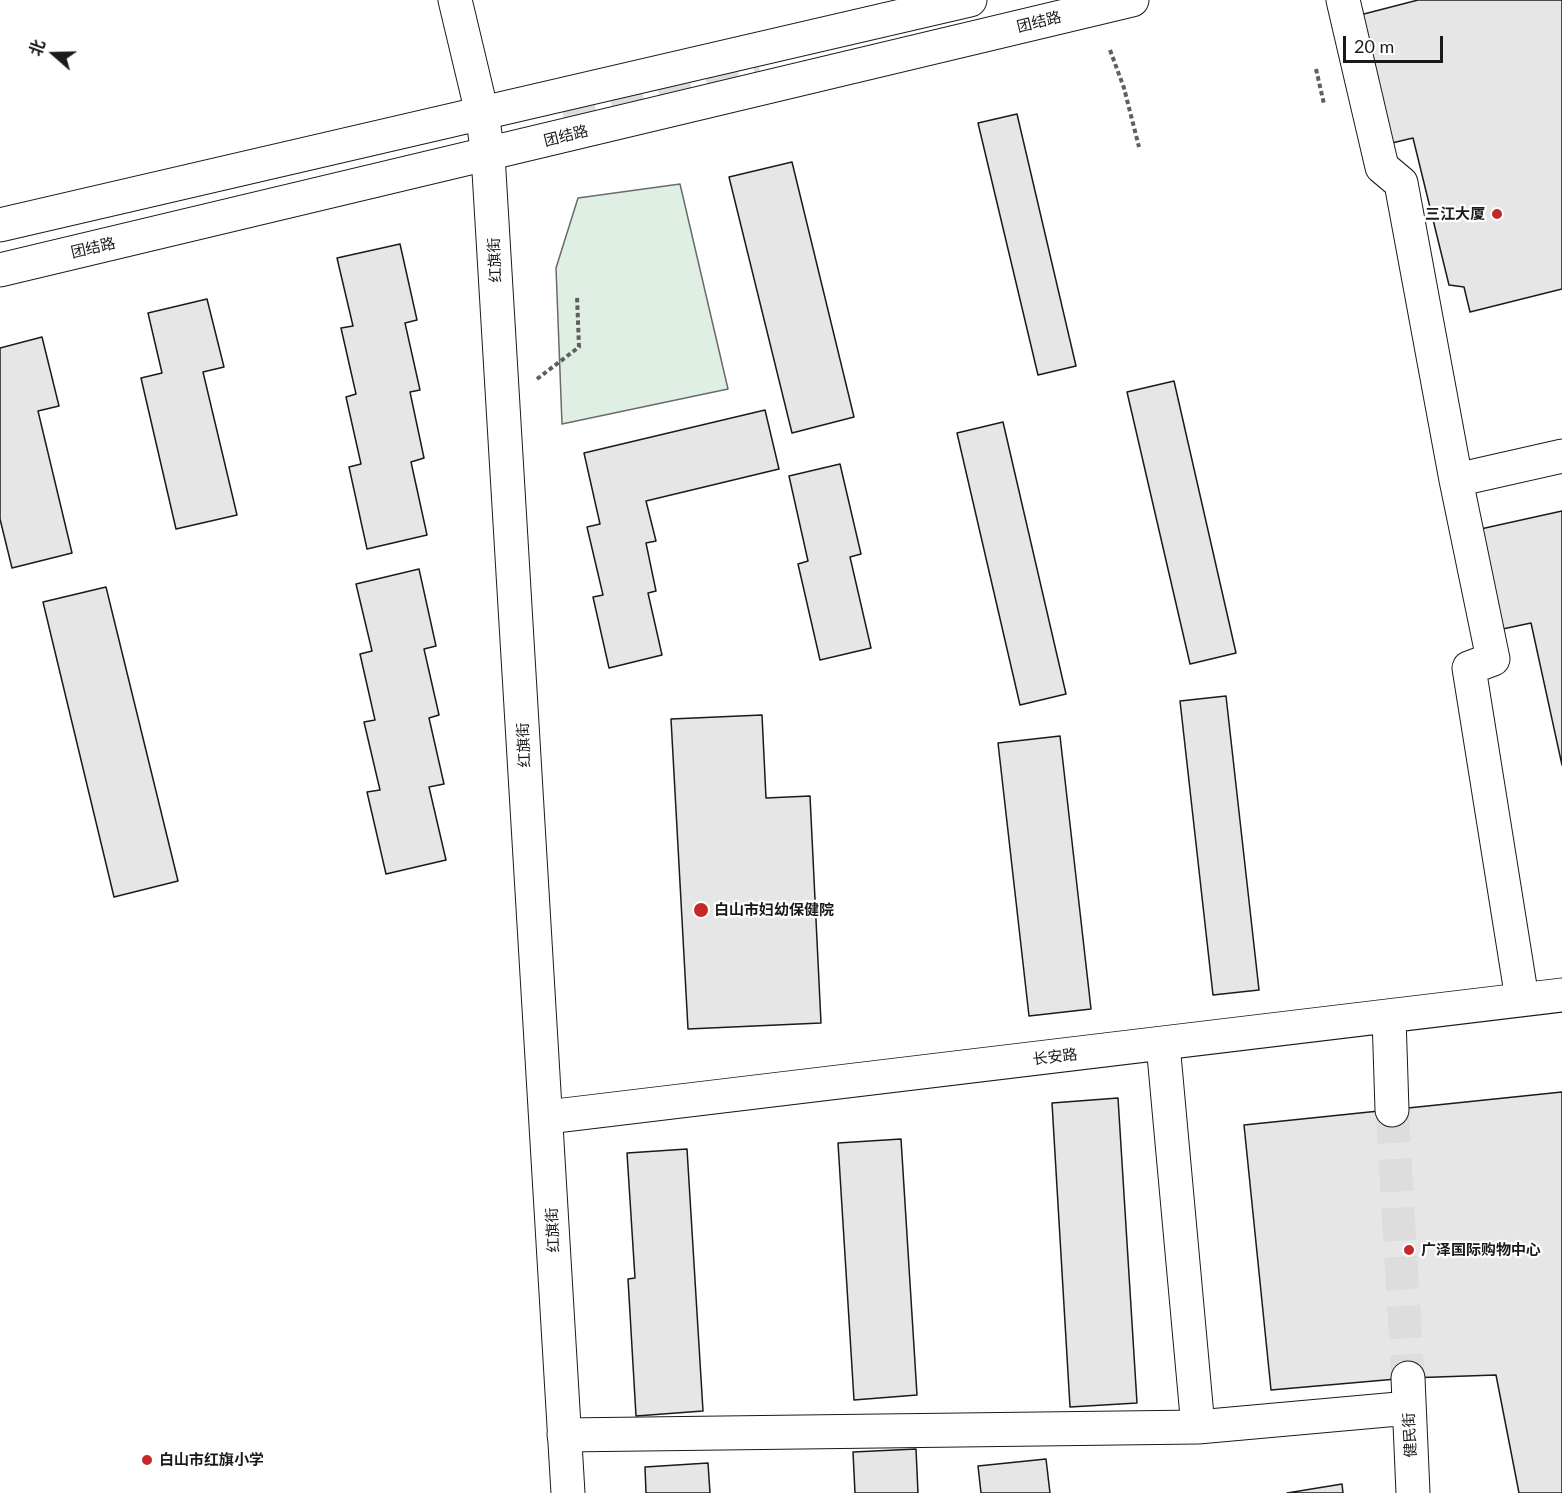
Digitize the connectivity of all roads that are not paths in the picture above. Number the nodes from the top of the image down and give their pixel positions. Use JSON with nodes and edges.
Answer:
{"nodes":[{"id":1,"x":455,"y":0,"type":"edge"},
{"id":2,"x":969,"y":0,"type":"edge"},
{"id":3,"x":1132,"y":0,"type":"edge"},
{"id":4,"x":1342,"y":0,"type":"edge"},
{"id":5,"x":482,"y":113,"type":"junction"},
{"id":6,"x":488,"y":155,"type":"junction"},
{"id":7,"x":0,"y":225,"type":"edge"},
{"id":8,"x":0,"y":270,"type":"edge"},
{"id":9,"x":1562,"y":456,"type":"edge"},
{"id":10,"x":1456,"y":480,"type":"junction"},
{"id":11,"x":1562,"y":994,"type":"edge"},
{"id":12,"x":1522,"y":999,"type":"junction"},
{"id":13,"x":1389,"y":1017,"type":"junction"},
{"id":14,"x":1163,"y":1044,"type":"junction"},
{"id":15,"x":1392,"y":1110,"type":"tunnel mouth"},
{"id":16,"x":547,"y":1117,"type":"junction"},
{"id":17,"x":1198,"y":1427,"type":"junction"},
{"id":18,"x":564,"y":1435,"type":"junction"},
{"id":19,"x":568,"y":1493,"type":"edge"},
{"id":20,"x":1413,"y":1493,"type":"edge"}],
"edges":[{"from":1,"to":5,"type":"street","name":"红旗街"},
{"from":2,"to":5,"type":"street"},
{"from":3,"to":6,"type":"street","name":"团结路"},
{"from":4,"to":10,"type":"street"},
{"from":5,"to":6,"type":"street","name":"红旗街"},
{"from":5,"to":7,"type":"street"},
{"from":6,"to":8,"type":"street","name":"团结路"},
{"from":6,"to":16,"type":"street","name":"红旗街"},
{"from":9,"to":10,"type":"street"},
{"from":10,"to":12,"type":"street"},
{"from":11,"to":12,"type":"street","name":"长安路"},
{"from":12,"to":13,"type":"street","name":"长安路"},
{"from":13,"to":14,"type":"street","name":"长安路"},
{"from":13,"to":15,"type":"street"},
{"from":14,"to":16,"type":"street","name":"长安路"},
{"from":14,"to":17,"type":"street"},
{"from":16,"to":18,"type":"street","name":"红旗街"},
{"from":17,"to":18,"type":"street"},
{"from":17,"to":20,"type":"street","name":"健民街"},
{"from":18,"to":19,"type":"street","name":"红旗街"}]}
